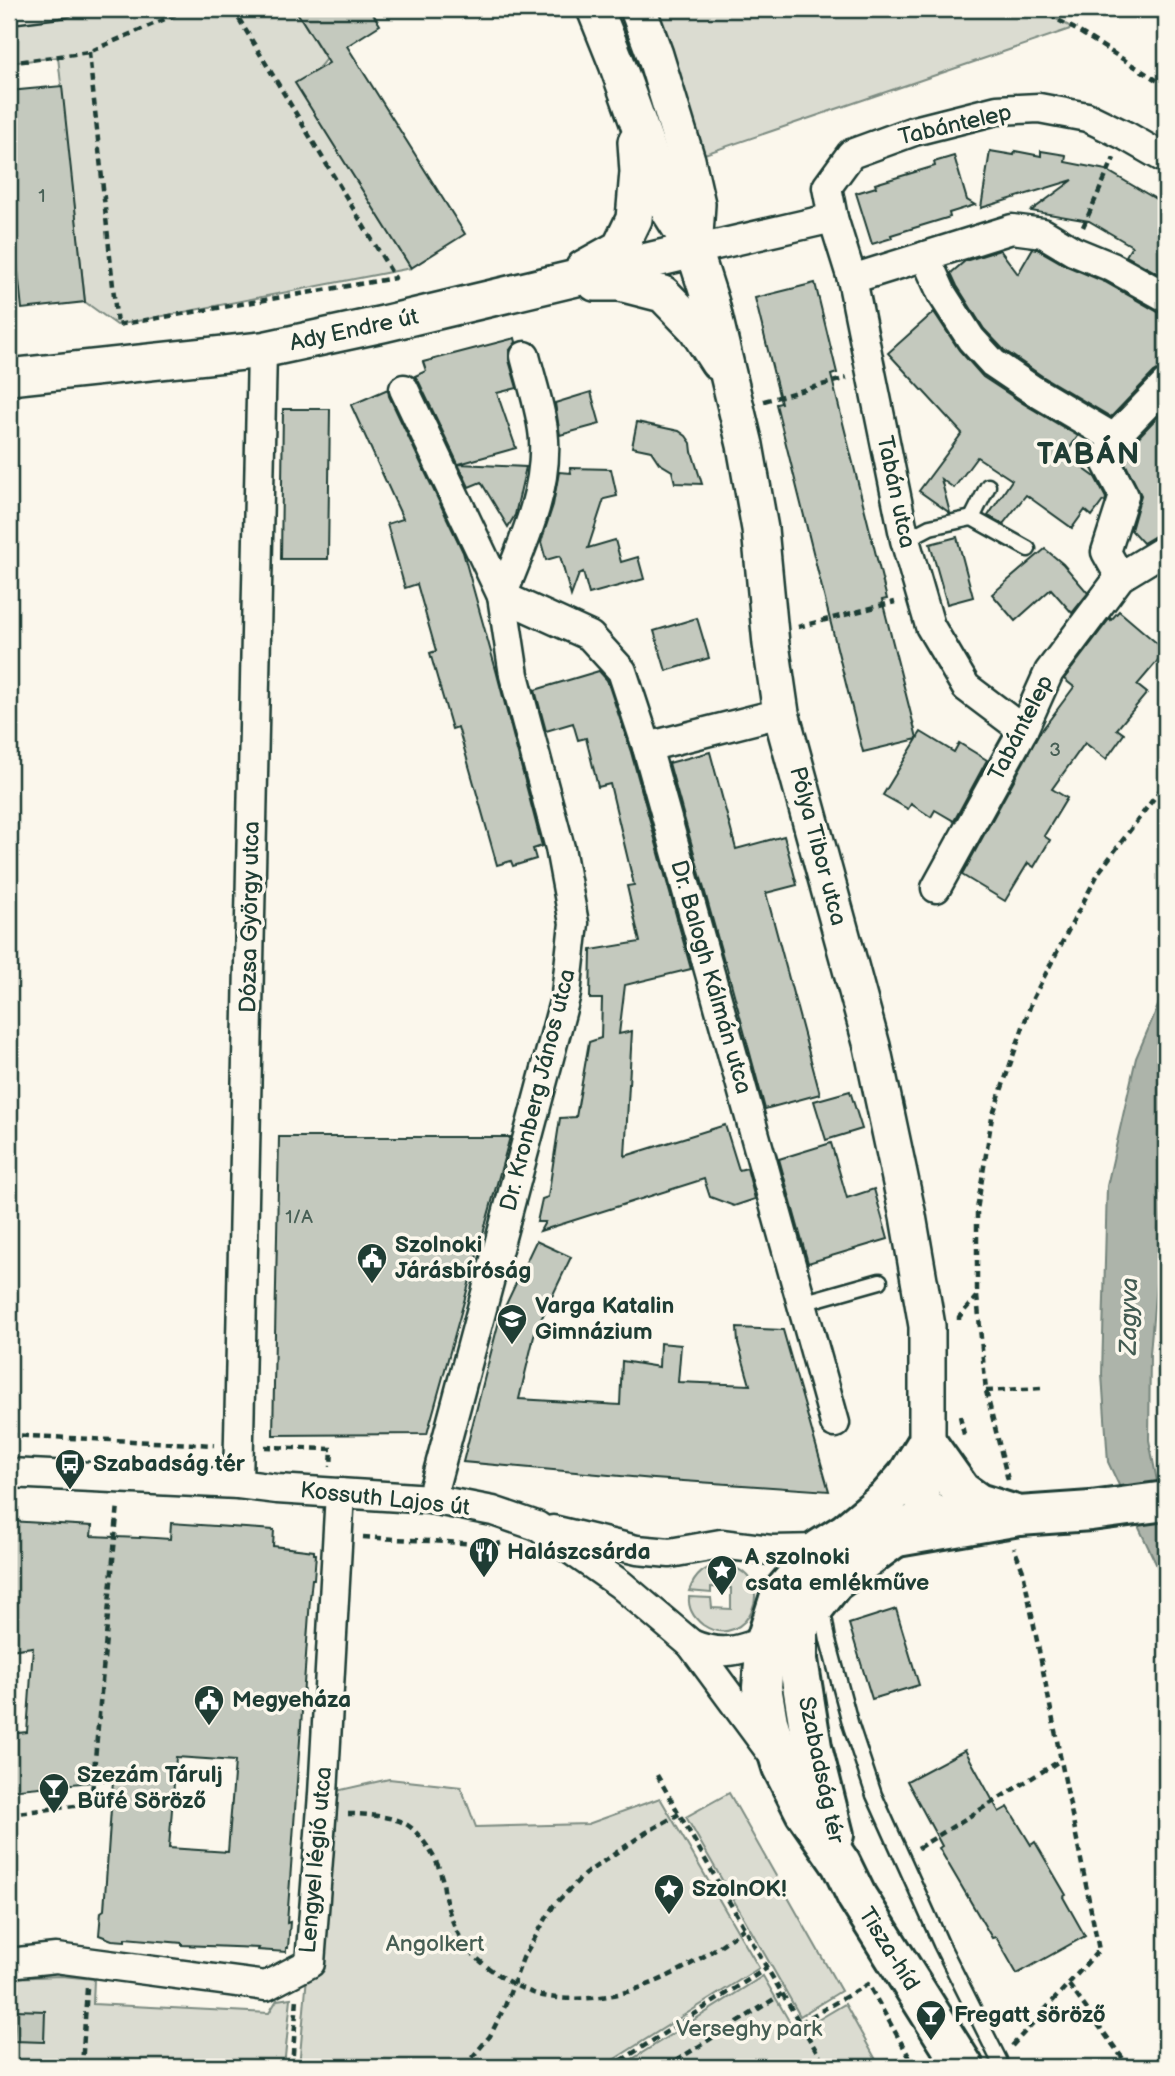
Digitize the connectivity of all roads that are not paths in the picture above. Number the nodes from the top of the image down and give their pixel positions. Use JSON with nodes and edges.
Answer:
{"nodes":[{"id":1,"x":66,"y":9,"type":"edge"},
{"id":2,"x":595,"y":9,"type":"edge"},
{"id":3,"x":638,"y":9,"type":"edge"},
{"id":4,"x":9,"y":16,"type":"edge"},
{"id":5,"x":633,"y":114,"type":"junction"},
{"id":6,"x":1166,"y":159,"type":"edge"},
{"id":7,"x":833,"y":218,"type":"junction"},
{"id":8,"x":694,"y":250,"type":"junction"},
{"id":9,"x":925,"y":256,"type":"junction"},
{"id":10,"x":852,"y":279,"type":"junction"},
{"id":11,"x":557,"y":283,"type":"junction"},
{"id":12,"x":1166,"y":297,"type":"edge"},
{"id":13,"x":262,"y":350,"type":"junction"},
{"id":14,"x":525,"y":356,"type":"dead end"},
{"id":15,"x":9,"y":377,"type":"edge"},
{"id":16,"x":1166,"y":384,"type":"edge"},
{"id":17,"x":404,"y":389,"type":"dead end"},
{"id":18,"x":733,"y":394,"type":"junction"},
{"id":19,"x":1114,"y":438,"type":"junction"},
{"id":20,"x":988,"y":486,"type":"dead end"},
{"id":21,"x":972,"y":518,"type":"junction"},
{"id":22,"x":905,"y":540,"type":"junction"},
{"id":23,"x":1028,"y":549,"type":"dead end"},
{"id":24,"x":1166,"y":549,"type":"edge"},
{"id":25,"x":1120,"y":577,"type":"junction"},
{"id":26,"x":502,"y":596,"type":"junction"},
{"id":27,"x":781,"y":713,"type":"junction"},
{"id":28,"x":1023,"y":730,"type":"junction"},
{"id":29,"x":647,"y":747,"type":"junction"},
{"id":30,"x":936,"y":888,"type":"dead end"},
{"id":31,"x":880,"y":1280,"type":"dead end"},
{"id":32,"x":802,"y":1303,"type":"junction"},
{"id":33,"x":835,"y":1423,"type":"dead end"},
{"id":34,"x":927,"y":1443,"type":"junction"},
{"id":35,"x":9,"y":1473,"type":"edge"},
{"id":36,"x":238,"y":1484,"type":"junction"},
{"id":37,"x":340,"y":1493,"type":"junction"},
{"id":38,"x":432,"y":1499,"type":"junction"},
{"id":39,"x":1166,"y":1501,"type":"edge"},
{"id":40,"x":1019,"y":1516,"type":"junction"},
{"id":41,"x":911,"y":1523,"type":"junction"},
{"id":42,"x":537,"y":1526,"type":"junction"},
{"id":43,"x":739,"y":1548,"type":"junction"},
{"id":44,"x":820,"y":1549,"type":"junction"},
{"id":45,"x":789,"y":1618,"type":"junction"},
{"id":46,"x":691,"y":1644,"type":"junction"},
{"id":47,"x":782,"y":1767,"type":"junction"},
{"id":48,"x":841,"y":1864,"type":"junction"},
{"id":49,"x":9,"y":1963,"type":"edge"},
{"id":50,"x":981,"y":2064,"type":"edge"}],
"edges":[{"from":1,"to":4,"type":"lane"},
{"from":2,"to":5,"type":"street"},
{"from":3,"to":8,"type":"street"},
{"from":5,"to":8,"type":"street"},
{"from":5,"to":11,"type":"street"},
{"from":6,"to":7,"type":"street","name":"Tabántelep"},
{"from":7,"to":8,"type":"street"},
{"from":7,"to":10,"type":"street","name":"Tabán utca"},
{"from":8,"to":11,"type":"street","name":"Ady Endre út"},
{"from":8,"to":18,"type":"street","name":"Pólya Tibor utca"},
{"from":9,"to":10,"type":"street"},
{"from":9,"to":12,"type":"street"},
{"from":9,"to":19,"type":"street"},
{"from":10,"to":22,"type":"street","name":"Tabán utca"},
{"from":11,"to":13,"type":"street","name":"Ady Endre út"},
{"from":11,"to":18,"type":"street"},
{"from":13,"to":15,"type":"street","name":"Ady Endre út"},
{"from":13,"to":36,"type":"street","name":"Dózsa György utca"},
{"from":14,"to":26,"type":"street"},
{"from":16,"to":19,"type":"street"},
{"from":17,"to":26,"type":"street","name":"Dr. Kronberg János utca"},
{"from":18,"to":27,"type":"street","name":"Pólya Tibor utca"},
{"from":19,"to":25,"type":"street"},
{"from":20,"to":21,"type":"lane"},
{"from":21,"to":22,"type":"lane"},
{"from":21,"to":23,"type":"lane"},
{"from":22,"to":28,"type":"street","name":"Tabán utca"},
{"from":24,"to":25,"type":"street","name":"Tabántelep"},
{"from":25,"to":28,"type":"street","name":"Tabántelep"},
{"from":26,"to":29,"type":"street","name":"Dr. Balogh Kálmán utca"},
{"from":26,"to":38,"type":"street","name":"Dr. Kronberg János utca"},
{"from":27,"to":29,"type":"street"},
{"from":27,"to":34,"type":"street","name":"Pólya Tibor utca"},
{"from":28,"to":30,"type":"street","name":"Tabántelep"},
{"from":29,"to":32,"type":"street","name":"Dr. Balogh Kálmán utca"},
{"from":31,"to":32,"type":"lane"},
{"from":32,"to":33,"type":"street","name":"Dr. Balogh Kálmán utca"},
{"from":34,"to":40,"type":"main road"},
{"from":34,"to":41,"type":"street","name":"Pólya Tibor utca"},
{"from":34,"to":44,"type":"main road"},
{"from":35,"to":36,"type":"street","name":"Kossuth Lajos út"},
{"from":36,"to":37,"type":"street","name":"Kossuth Lajos út"},
{"from":37,"to":38,"type":"street","name":"Kossuth Lajos út"},
{"from":37,"to":49,"type":"street","name":"Lengyel légió utca"},
{"from":38,"to":42,"type":"street","name":"Kossuth Lajos út"},
{"from":39,"to":40,"type":"main road"},
{"from":40,"to":41,"type":"main road"},
{"from":41,"to":44,"type":"main road"},
{"from":41,"to":45,"type":"main road"},
{"from":42,"to":43,"type":"street"},
{"from":42,"to":46,"type":"street","name":"Kossuth Lajos út"},
{"from":43,"to":44,"type":"street"},
{"from":43,"to":45,"type":"street"},
{"from":44,"to":45,"type":"main road"},
{"from":45,"to":46,"type":"street"},
{"from":45,"to":47,"type":"main road","name":"Szabadság tér"},
{"from":45,"to":48,"type":"main road","name":"Szabadság tér"},
{"from":45,"to":50,"type":"lane"},
{"from":46,"to":47,"type":"street","name":"Kossuth Lajos út"},
{"from":47,"to":48,"type":"main road","name":"Szabadság tér"},
{"from":48,"to":50,"type":"main road","name":"Tisza-híd"}]}
